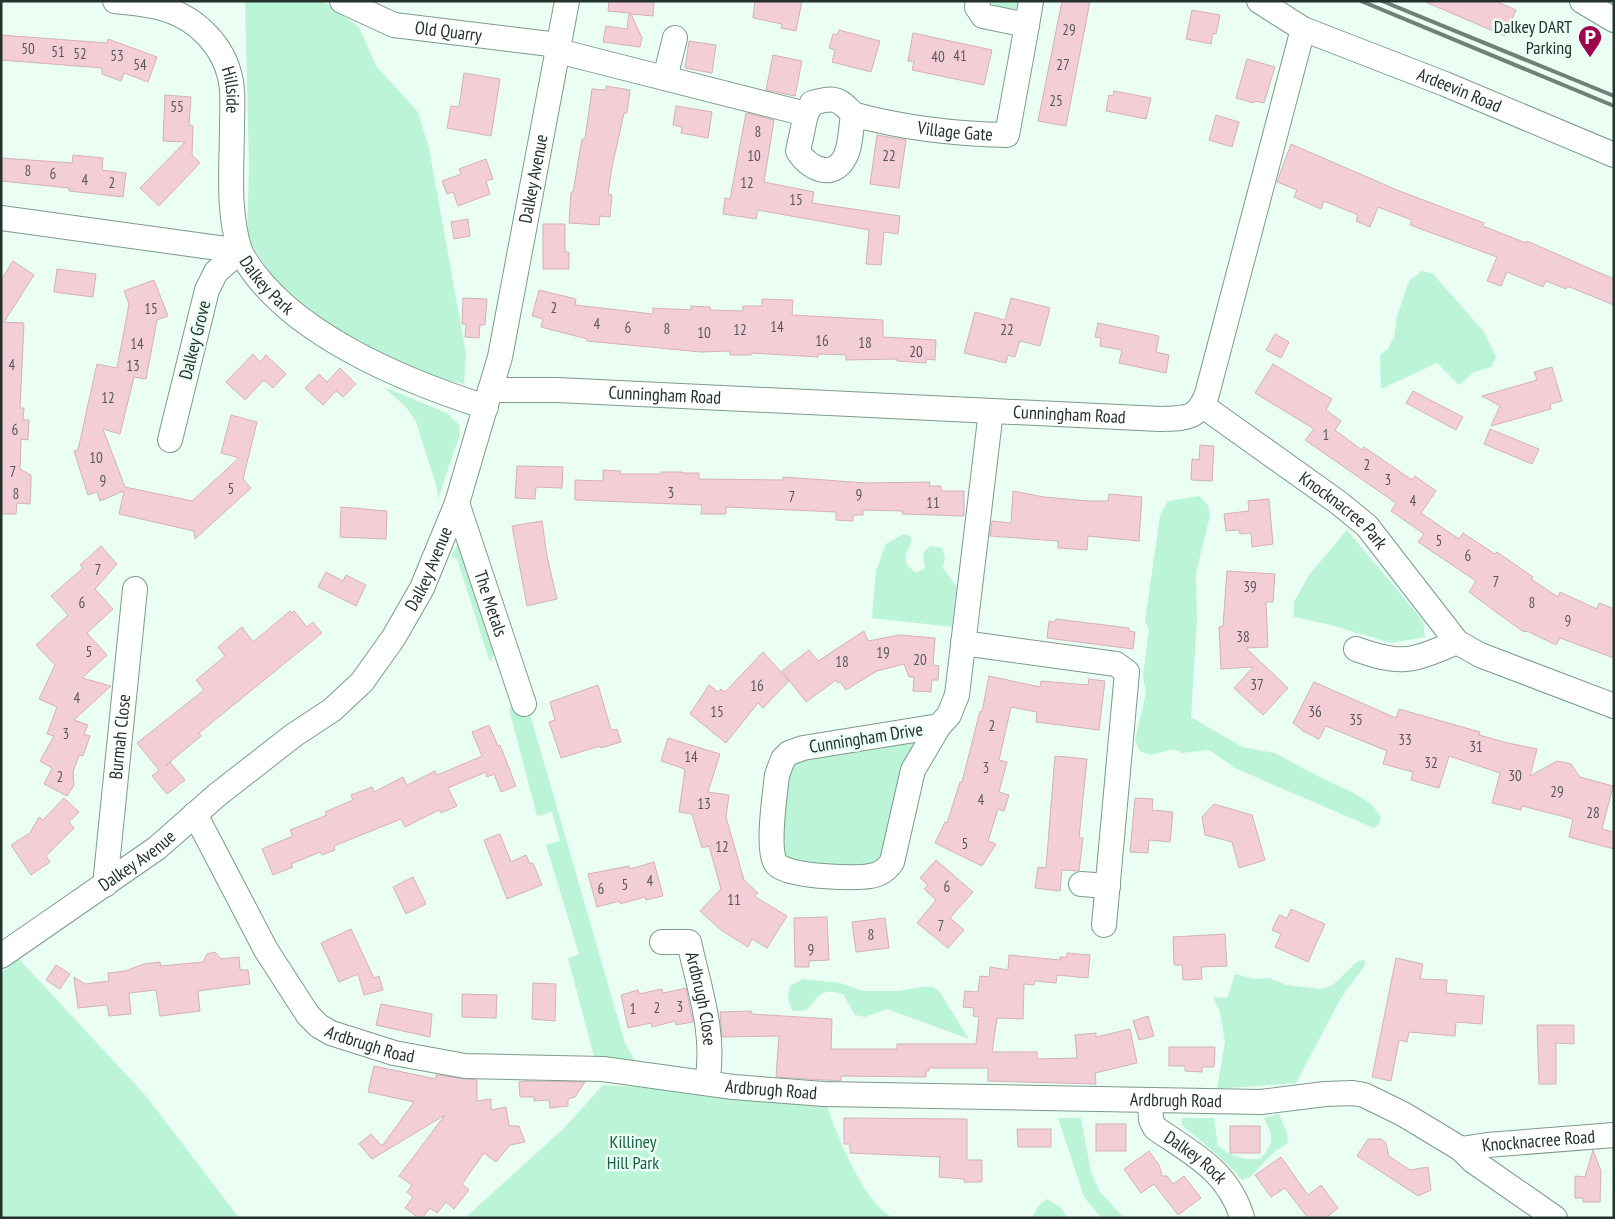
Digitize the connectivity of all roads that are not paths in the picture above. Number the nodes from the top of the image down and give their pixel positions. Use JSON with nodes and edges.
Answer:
{"nodes":[{"id":1,"x":115,"y":1,"type":"edge"},
{"id":2,"x":342,"y":1,"type":"edge"},
{"id":3,"x":567,"y":1,"type":"edge"},
{"id":4,"x":978,"y":1,"type":"edge"},
{"id":5,"x":1031,"y":1,"type":"edge"},
{"id":6,"x":1260,"y":1,"type":"edge"},
{"id":7,"x":1582,"y":1,"type":"edge"},
{"id":8,"x":1614,"y":20,"type":"edge"},
{"id":9,"x":1027,"y":25,"type":"junction"},
{"id":10,"x":1303,"y":29,"type":"junction"},
{"id":11,"x":675,"y":38,"type":"dead end"},
{"id":12,"x":558,"y":49,"type":"junction"},
{"id":13,"x":665,"y":78,"type":"junction"},
{"id":14,"x":806,"y":114,"type":"junction"},
{"id":15,"x":853,"y":114,"type":"junction"},
{"id":16,"x":1614,"y":155,"type":"edge"},
{"id":17,"x":1,"y":218,"type":"edge"},
{"id":18,"x":240,"y":252,"type":"junction"},
{"id":19,"x":488,"y":398,"type":"junction"},
{"id":20,"x":1203,"y":406,"type":"junction"},
{"id":21,"x":991,"y":411,"type":"junction"},
{"id":22,"x":170,"y":440,"type":"dead end"},
{"id":23,"x":457,"y":503,"type":"junction"},
{"id":24,"x":135,"y":589,"type":"dead end"},
{"id":25,"x":1457,"y":642,"type":"junction"},
{"id":26,"x":963,"y":643,"type":"junction"},
{"id":27,"x":1356,"y":649,"type":"dead end"},
{"id":28,"x":524,"y":704,"type":"dead end"},
{"id":29,"x":1614,"y":706,"type":"edge"},
{"id":30,"x":939,"y":726,"type":"junction"},
{"id":31,"x":195,"y":814,"type":"junction"},
{"id":32,"x":1080,"y":884,"type":"dead end"},
{"id":33,"x":105,"y":885,"type":"junction"},
{"id":34,"x":1108,"y":886,"type":"junction"},
{"id":35,"x":1104,"y":925,"type":"dead end"},
{"id":36,"x":662,"y":942,"type":"dead end"},
{"id":37,"x":1,"y":956,"type":"edge"},
{"id":38,"x":707,"y":1082,"type":"junction"},
{"id":39,"x":1150,"y":1101,"type":"junction"},
{"id":40,"x":1614,"y":1134,"type":"edge"},
{"id":41,"x":1462,"y":1149,"type":"junction"},
{"id":42,"x":1242,"y":1217,"type":"edge"},
{"id":43,"x":1555,"y":1218,"type":"edge"}],
"edges":[{"from":1,"to":18,"type":"street","name":"Hillside"},
{"from":2,"to":12,"type":"street","name":"Old Quarry"},
{"from":3,"to":12,"type":"street","name":"Dalkey Avenue"},
{"from":4,"to":9,"type":"street"},
{"from":5,"to":9,"type":"street","name":"Village Gate"},
{"from":6,"to":10,"type":"street"},
{"from":7,"to":8,"type":"street"},
{"from":9,"to":15,"type":"street","name":"Village Gate"},
{"from":10,"to":16,"type":"street","name":"Ardeevin Road"},
{"from":10,"to":20,"type":"street"},
{"from":11,"to":13,"type":"street"},
{"from":12,"to":13,"type":"street"},
{"from":12,"to":19,"type":"street","name":"Dalkey Avenue"},
{"from":13,"to":14,"type":"street"},
{"from":14,"to":15,"type":"street","name":"Village Gate"},
{"from":14,"to":15,"type":"street"},
{"from":17,"to":18,"type":"street","name":"Dalkey Park"},
{"from":18,"to":19,"type":"street","name":"Dalkey Park"},
{"from":18,"to":22,"type":"street","name":"Dalkey Grove"},
{"from":19,"to":21,"type":"street","name":"Cunningham Road"},
{"from":19,"to":23,"type":"street","name":"Dalkey Avenue"},
{"from":20,"to":21,"type":"street","name":"Cunningham Road"},
{"from":20,"to":25,"type":"street","name":"Knocknacree Park"},
{"from":21,"to":26,"type":"street","name":"Cunningham Drive"},
{"from":23,"to":28,"type":"street","name":"The Metals"},
{"from":23,"to":31,"type":"street","name":"Dalkey Avenue"},
{"from":24,"to":33,"type":"street","name":"Burmah Close"},
{"from":25,"to":27,"type":"street"},
{"from":25,"to":29,"type":"street","name":"Knocknacree Park"},
{"from":26,"to":30,"type":"street","name":"Cunningham Drive"},
{"from":26,"to":34,"type":"street"},
{"from":30,"to":30,"type":"street","name":"Cunningham Drive"},
{"from":31,"to":33,"type":"street","name":"Dalkey Avenue"},
{"from":31,"to":38,"type":"street","name":"Ardbrugh Road"},
{"from":32,"to":34,"type":"street"},
{"from":33,"to":37,"type":"street","name":"Dalkey Avenue"},
{"from":34,"to":35,"type":"street"},
{"from":36,"to":38,"type":"street","name":"Ardbrugh Close"},
{"from":38,"to":39,"type":"street","name":"Ardbrugh Road"},
{"from":39,"to":41,"type":"street","name":"Ardbrugh Road"},
{"from":39,"to":42,"type":"street","name":"Dalkey Rock"},
{"from":40,"to":41,"type":"street","name":"Knocknacree Road"},
{"from":41,"to":43,"type":"street","name":"Ardbrugh Road"}]}
